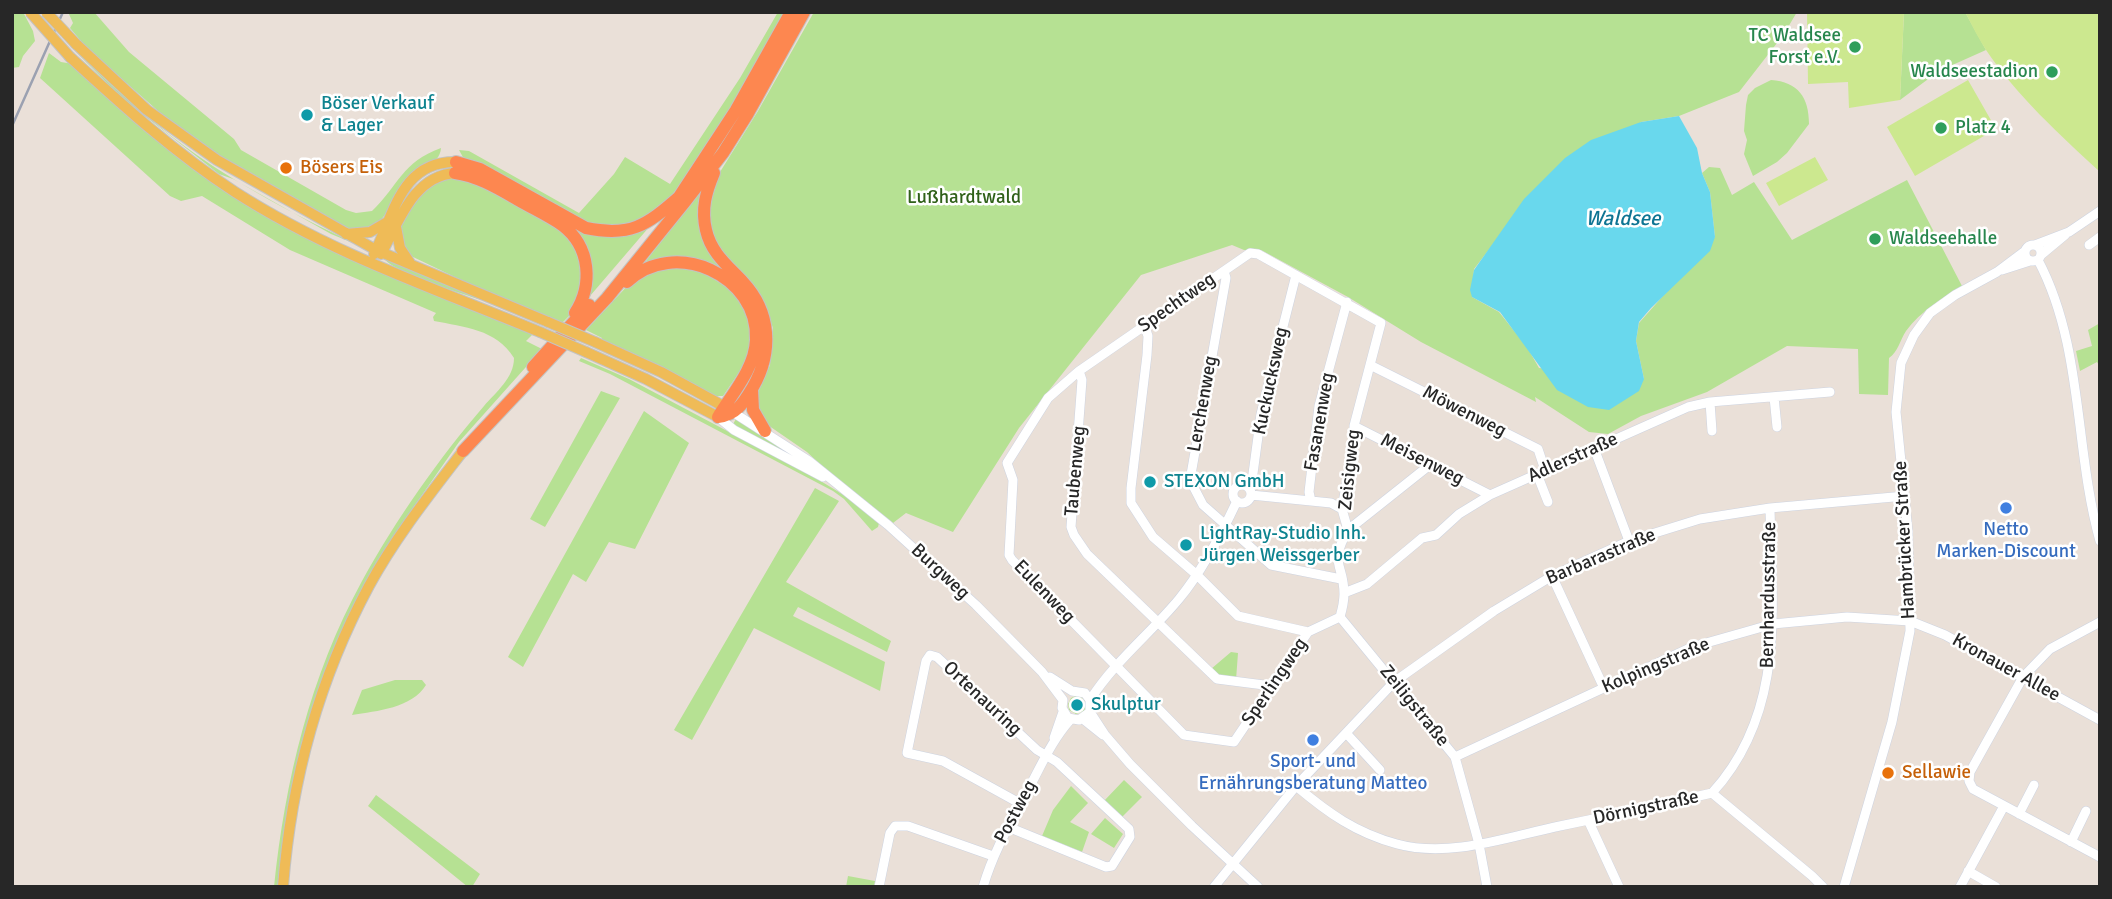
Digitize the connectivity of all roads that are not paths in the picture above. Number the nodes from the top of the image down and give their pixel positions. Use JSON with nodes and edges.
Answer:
{"nodes":[{"id":1,"x":30,"y":12,"type":"edge"},
{"id":2,"x":46,"y":12,"type":"edge"},
{"id":3,"x":791,"y":12,"type":"edge"},
{"id":4,"x":804,"y":12,"type":"edge"},
{"id":5,"x":723,"y":153,"type":"junction"},
{"id":6,"x":456,"y":168,"type":"junction"},
{"id":7,"x":679,"y":197,"type":"junction"},
{"id":8,"x":2098,"y":215,"type":"edge"},
{"id":9,"x":392,"y":223,"type":"junction"},
{"id":10,"x":2069,"y":232,"type":"junction"},
{"id":11,"x":344,"y":234,"type":"junction"},
{"id":12,"x":2100,"y":237,"type":"edge"},
{"id":13,"x":2035,"y":245,"type":"junction"},
{"id":14,"x":2089,"y":245,"type":"dead end"},
{"id":15,"x":379,"y":251,"type":"junction"},
{"id":16,"x":2025,"y":251,"type":"junction"},
{"id":17,"x":2036,"y":258,"type":"junction"},
{"id":18,"x":372,"y":264,"type":"junction"},
{"id":19,"x":412,"y":265,"type":"junction"},
{"id":20,"x":1224,"y":271,"type":"junction"},
{"id":21,"x":1997,"y":272,"type":"junction"},
{"id":22,"x":1296,"y":275,"type":"junction"},
{"id":23,"x":607,"y":298,"type":"junction"},
{"id":24,"x":1346,"y":302,"type":"junction"},
{"id":25,"x":1381,"y":323,"type":"joint"},
{"id":26,"x":1144,"y":327,"type":"junction"},
{"id":27,"x":566,"y":328,"type":"junction"},
{"id":28,"x":1370,"y":365,"type":"junction"},
{"id":29,"x":1079,"y":371,"type":"junction"},
{"id":30,"x":753,"y":387,"type":"junction"},
{"id":31,"x":1830,"y":392,"type":"dead end"},
{"id":32,"x":1774,"y":397,"type":"junction"},
{"id":33,"x":1710,"y":402,"type":"junction"},
{"id":34,"x":726,"y":412,"type":"junction"},
{"id":35,"x":1354,"y":426,"type":"junction"},
{"id":36,"x":1777,"y":426,"type":"dead end"},
{"id":37,"x":765,"y":431,"type":"junction"},
{"id":38,"x":1712,"y":431,"type":"dead end"},
{"id":39,"x":1594,"y":448,"type":"junction"},
{"id":40,"x":464,"y":451,"type":"junction"},
{"id":41,"x":1007,"y":463,"type":"joint"},
{"id":42,"x":1431,"y":464,"type":"junction"},
{"id":43,"x":1541,"y":472,"type":"junction"},
{"id":44,"x":832,"y":480,"type":"junction"},
{"id":45,"x":1250,"y":491,"type":"junction"},
{"id":46,"x":1490,"y":495,"type":"junction"},
{"id":47,"x":1905,"y":496,"type":"junction"},
{"id":48,"x":1237,"y":501,"type":"junction"},
{"id":49,"x":1311,"y":501,"type":"junction"},
{"id":50,"x":1548,"y":502,"type":"dead end"},
{"id":51,"x":1770,"y":508,"type":"junction"},
{"id":52,"x":1342,"y":509,"type":"junction"},
{"id":53,"x":1225,"y":526,"type":"junction"},
{"id":54,"x":1348,"y":530,"type":"junction"},
{"id":55,"x":1629,"y":541,"type":"junction"},
{"id":56,"x":2100,"y":541,"type":"edge"},
{"id":57,"x":1197,"y":575,"type":"junction"},
{"id":58,"x":1552,"y":576,"type":"junction"},
{"id":59,"x":1341,"y":579,"type":"junction"},
{"id":60,"x":1344,"y":593,"type":"junction"},
{"id":61,"x":1340,"y":617,"type":"junction"},
{"id":62,"x":1910,"y":621,"type":"junction"},
{"id":63,"x":1156,"y":622,"type":"junction"},
{"id":64,"x":2100,"y":622,"type":"edge"},
{"id":65,"x":1773,"y":624,"type":"junction"},
{"id":66,"x":1308,"y":632,"type":"junction"},
{"id":67,"x":1115,"y":665,"type":"junction"},
{"id":68,"x":1042,"y":672,"type":"junction"},
{"id":69,"x":1106,"y":675,"type":"junction"},
{"id":70,"x":2022,"y":677,"type":"junction"},
{"id":71,"x":1394,"y":682,"type":"junction"},
{"id":72,"x":1272,"y":686,"type":"junction"},
{"id":73,"x":1604,"y":686,"type":"junction"},
{"id":74,"x":1077,"y":691,"type":"junction"},
{"id":75,"x":1063,"y":700,"type":"junction"},
{"id":76,"x":1090,"y":700,"type":"junction"},
{"id":77,"x":1063,"y":712,"type":"junction"},
{"id":78,"x":1086,"y":715,"type":"junction"},
{"id":79,"x":1071,"y":719,"type":"junction"},
{"id":80,"x":2100,"y":720,"type":"edge"},
{"id":81,"x":1346,"y":733,"type":"junction"},
{"id":82,"x":1054,"y":740,"type":"junction"},
{"id":83,"x":1046,"y":756,"type":"junction"},
{"id":84,"x":1455,"y":757,"type":"junction"},
{"id":85,"x":1380,"y":770,"type":"dead end"},
{"id":86,"x":2034,"y":785,"type":"dead end"},
{"id":87,"x":1296,"y":786,"type":"junction"},
{"id":88,"x":1712,"y":793,"type":"junction"},
{"id":89,"x":1021,"y":804,"type":"junction"},
{"id":90,"x":2004,"y":806,"type":"junction"},
{"id":91,"x":2087,"y":811,"type":"dead end"},
{"id":92,"x":2019,"y":814,"type":"junction"},
{"id":93,"x":1588,"y":820,"type":"junction"},
{"id":94,"x":1008,"y":827,"type":"junction"},
{"id":95,"x":2071,"y":842,"type":"junction"},
{"id":96,"x":1479,"y":844,"type":"junction"},
{"id":97,"x":993,"y":856,"type":"junction"},
{"id":98,"x":2100,"y":857,"type":"edge"},
{"id":99,"x":1232,"y":863,"type":"junction"},
{"id":100,"x":1968,"y":871,"type":"junction"},
{"id":101,"x":283,"y":887,"type":"edge"},
{"id":102,"x":879,"y":887,"type":"edge"},
{"id":103,"x":984,"y":887,"type":"edge"},
{"id":104,"x":1214,"y":887,"type":"edge"},
{"id":105,"x":1258,"y":887,"type":"edge"},
{"id":106,"x":1487,"y":887,"type":"edge"},
{"id":107,"x":1619,"y":887,"type":"edge"},
{"id":108,"x":1822,"y":887,"type":"edge"},
{"id":109,"x":1844,"y":887,"type":"edge"},
{"id":110,"x":1960,"y":887,"type":"edge"},
{"id":111,"x":1996,"y":887,"type":"edge"}],
"edges":[{"from":1,"to":18,"type":"main road","bridge":true},
{"from":2,"to":11,"type":"main road","bridge":true},
{"from":3,"to":7,"type":"highway"},
{"from":4,"to":5,"type":"highway"},
{"from":5,"to":23,"type":"highway"},
{"from":5,"to":30,"type":"highway"},
{"from":6,"to":7,"type":"highway"},
{"from":6,"to":9,"type":"main road"},
{"from":6,"to":27,"type":"highway"},
{"from":7,"to":27,"type":"highway"},
{"from":8,"to":10,"type":"street","name":"Hambrücker Straße"},
{"from":9,"to":11,"type":"main road"},
{"from":9,"to":15,"type":"main road"},
{"from":9,"to":19,"type":"main road"},
{"from":10,"to":13,"type":"street","name":"Hambrücker Straße"},
{"from":10,"to":17,"type":"street","name":"Hambrücker Straße"},
{"from":11,"to":15,"type":"main road"},
{"from":12,"to":14,"type":"street"},
{"from":13,"to":16,"type":"street","name":"Hambrücker Straße"},
{"from":13,"to":17,"type":"street"},
{"from":15,"to":18,"type":"main road"},
{"from":15,"to":19,"type":"main road"},
{"from":16,"to":17,"type":"street"},
{"from":16,"to":21,"type":"street","name":"Hambrücker Straße"},
{"from":17,"to":21,"type":"street","name":"Hambrücker Straße"},
{"from":17,"to":56,"type":"street"},
{"from":18,"to":34,"type":"main road","bridge":true},
{"from":19,"to":34,"type":"main road","bridge":true},
{"from":20,"to":22,"type":"street","name":"Spechtweg"},
{"from":20,"to":26,"type":"street","name":"Spechtweg"},
{"from":20,"to":53,"type":"street","name":"Lerchenweg"},
{"from":21,"to":47,"type":"street","name":"Hambrücker Straße"},
{"from":22,"to":24,"type":"street","name":"Spechtweg"},
{"from":22,"to":45,"type":"street","name":"Kuckucksweg"},
{"from":23,"to":34,"type":"highway"},
{"from":23,"to":40,"type":"highway"},
{"from":24,"to":25,"type":"street","name":"Spechtweg"},
{"from":24,"to":49,"type":"street","name":"Fasanenweg"},
{"from":25,"to":28,"type":"street","name":"Zeisigweg"},
{"from":26,"to":29,"type":"street","name":"Spechtweg"},
{"from":26,"to":57,"type":"street"},
{"from":27,"to":40,"type":"highway"},
{"from":28,"to":35,"type":"street","name":"Zeisigweg"},
{"from":28,"to":43,"type":"street","name":"Möwenweg"},
{"from":29,"to":41,"type":"street","name":"Spechtweg"},
{"from":29,"to":63,"type":"street","name":"Taubenweg"},
{"from":30,"to":34,"type":"highway"},
{"from":30,"to":37,"type":"highway"},
{"from":31,"to":32,"type":"street","name":"Adlerstraße"},
{"from":32,"to":33,"type":"street","name":"Adlerstraße"},
{"from":32,"to":36,"type":"street"},
{"from":33,"to":38,"type":"street"},
{"from":33,"to":39,"type":"street","name":"Adlerstraße"},
{"from":34,"to":37,"type":"street","name":"Burgweg"},
{"from":34,"to":44,"type":"street","name":"Burgweg"},
{"from":35,"to":42,"type":"street","name":"Meisenweg"},
{"from":35,"to":52,"type":"street","name":"Zeisigweg"},
{"from":37,"to":44,"type":"street","name":"Burgweg"},
{"from":39,"to":43,"type":"street","name":"Adlerstraße"},
{"from":39,"to":55,"type":"street"},
{"from":40,"to":101,"type":"main road"},
{"from":41,"to":67,"type":"street","name":"Eulenweg"},
{"from":42,"to":46,"type":"street","name":"Meisenweg"},
{"from":42,"to":54,"type":"street"},
{"from":43,"to":46,"type":"street","name":"Adlerstraße"},
{"from":43,"to":50,"type":"street","name":"Möwenweg"},
{"from":44,"to":68,"type":"street","name":"Burgweg"},
{"from":45,"to":48,"type":"street"},
{"from":45,"to":48,"type":"street"},
{"from":45,"to":49,"type":"street"},
{"from":46,"to":60,"type":"street","name":"Adlerstraße"},
{"from":47,"to":51,"type":"street","name":"Barbarastraße"},
{"from":47,"to":62,"type":"street","name":"Hambrücker Straße"},
{"from":48,"to":53,"type":"street"},
{"from":49,"to":52,"type":"street"},
{"from":51,"to":55,"type":"street","name":"Barbarastraße"},
{"from":51,"to":65,"type":"street","name":"Bernhardusstraße"},
{"from":52,"to":54,"type":"street","name":"Zeisigweg"},
{"from":53,"to":57,"type":"street"},
{"from":53,"to":59,"type":"street","name":"Lerchenweg"},
{"from":54,"to":59,"type":"street","name":"Zeisigweg"},
{"from":55,"to":58,"type":"street","name":"Barbarastraße"},
{"from":57,"to":63,"type":"street"},
{"from":57,"to":66,"type":"street"},
{"from":58,"to":71,"type":"street","name":"Barbarastraße"},
{"from":58,"to":73,"type":"street"},
{"from":59,"to":60,"type":"street","name":"Zeisigweg"},
{"from":60,"to":61,"type":"street","name":"Zeisigweg"},
{"from":61,"to":66,"type":"street","name":"Sperlingweg"},
{"from":61,"to":71,"type":"street","name":"Zeiligstraße"},
{"from":62,"to":65,"type":"street","name":"Kolpingstraße"},
{"from":62,"to":70,"type":"street","name":"Kronauer Allee"},
{"from":62,"to":109,"type":"street","name":"Hambrücker Straße"},
{"from":63,"to":67,"type":"street"},
{"from":63,"to":72,"type":"street","name":"Taubenweg"},
{"from":64,"to":70,"type":"street"},
{"from":65,"to":73,"type":"street","name":"Kolpingstraße"},
{"from":65,"to":88,"type":"street","name":"Bernhardusstraße"},
{"from":66,"to":72,"type":"street","name":"Sperlingweg"},
{"from":67,"to":69,"type":"street"},
{"from":67,"to":72,"type":"street","name":"Sperlingweg"},
{"from":68,"to":74,"type":"street","name":"Burgweg"},
{"from":68,"to":75,"type":"street","name":"Burgweg"},
{"from":69,"to":74,"type":"street"},
{"from":69,"to":76,"type":"street"},
{"from":70,"to":80,"type":"street","name":"Kronauer Allee"},
{"from":70,"to":90,"type":"street"},
{"from":71,"to":81,"type":"street","name":"Barbarastraße"},
{"from":71,"to":84,"type":"street","name":"Zeiligstraße"},
{"from":73,"to":84,"type":"street","name":"Kolpingstraße"},
{"from":74,"to":75,"type":"street"},
{"from":74,"to":76,"type":"street","name":"Burgweg"},
{"from":75,"to":77,"type":"street"},
{"from":76,"to":78,"type":"street"},
{"from":77,"to":79,"type":"street"},
{"from":77,"to":82,"type":"street","name":"Postweg"},
{"from":78,"to":79,"type":"street"},
{"from":78,"to":99,"type":"street"},
{"from":79,"to":82,"type":"street","name":"Postweg"},
{"from":81,"to":85,"type":"street"},
{"from":81,"to":87,"type":"street","name":"Barbarastraße"},
{"from":82,"to":83,"type":"street","name":"Postweg"},
{"from":83,"to":89,"type":"street","name":"Postweg"},
{"from":83,"to":89,"type":"street","name":"Ortenauring"},
{"from":83,"to":94,"type":"street"},
{"from":84,"to":96,"type":"street","name":"Zeiligstraße"},
{"from":86,"to":92,"type":"street"},
{"from":87,"to":96,"type":"street","name":"Dörnigstraße"},
{"from":87,"to":99,"type":"street","name":"Barbarastraße"},
{"from":88,"to":93,"type":"street","name":"Dörnigstraße"},
{"from":88,"to":108,"type":"street","name":"Dörnigstraße"},
{"from":89,"to":94,"type":"street","name":"Postweg"},
{"from":90,"to":92,"type":"street"},
{"from":90,"to":100,"type":"street"},
{"from":91,"to":95,"type":"street"},
{"from":92,"to":95,"type":"street"},
{"from":93,"to":96,"type":"street","name":"Dörnigstraße"},
{"from":93,"to":107,"type":"street"},
{"from":94,"to":97,"type":"street","name":"Postweg"},
{"from":95,"to":98,"type":"street"},
{"from":96,"to":106,"type":"street","name":"Zeiligstraße"},
{"from":97,"to":102,"type":"street"},
{"from":97,"to":103,"type":"street","name":"Postweg"},
{"from":99,"to":104,"type":"street","name":"Barbarastraße"},
{"from":99,"to":105,"type":"street"},
{"from":100,"to":110,"type":"street"},
{"from":100,"to":111,"type":"street"}]}
